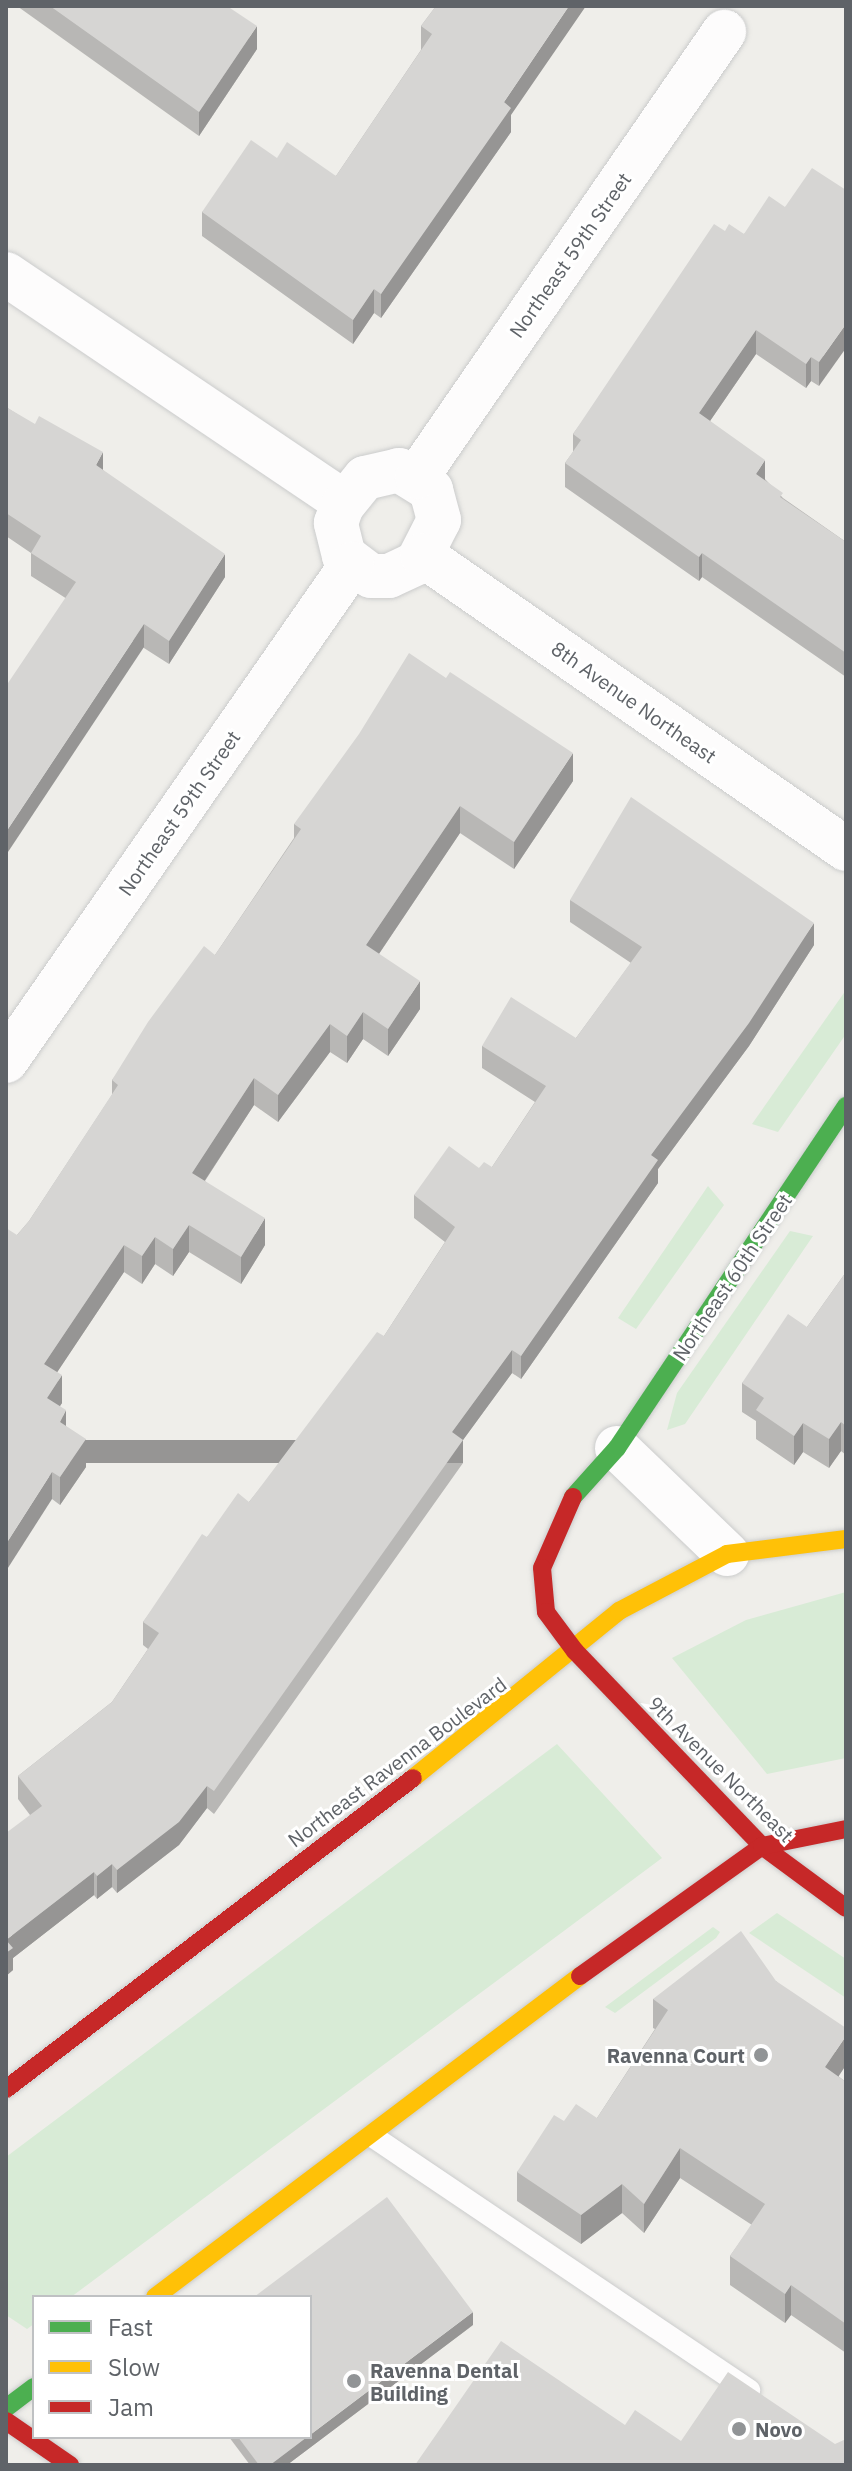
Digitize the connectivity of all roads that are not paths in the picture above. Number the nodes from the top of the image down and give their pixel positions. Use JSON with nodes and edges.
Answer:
{"nodes":[{"id":1,"x":724,"y":32,"type":"dead end"},
{"id":2,"x":6,"y":274,"type":"edge"},
{"id":3,"x":417,"y":477,"type":"junction"},
{"id":4,"x":344,"y":502,"type":"junction"},
{"id":5,"x":422,"y":555,"type":"junction"},
{"id":6,"x":352,"y":564,"type":"junction"},
{"id":7,"x":846,"y":849,"type":"edge"},
{"id":8,"x":6,"y":1061,"type":"edge"},
{"id":9,"x":846,"y":1106,"type":"edge"},
{"id":10,"x":617,"y":1448,"type":"junction"},
{"id":11,"x":846,"y":1539,"type":"edge"},
{"id":12,"x":727,"y":1554,"type":"junction"},
{"id":13,"x":575,"y":1651,"type":"junction"},
{"id":14,"x":846,"y":1829,"type":"edge"},
{"id":15,"x":762,"y":1846,"type":"junction"},
{"id":16,"x":846,"y":1908,"type":"edge"},
{"id":17,"x":6,"y":2089,"type":"edge"},
{"id":18,"x":372,"y":2136,"type":"junction"},
{"id":19,"x":158,"y":2295,"type":"edge"},
{"id":20,"x":32,"y":2388,"type":"edge"},
{"id":21,"x":767,"y":2402,"type":"edge"},
{"id":22,"x":6,"y":2408,"type":"edge"},
{"id":23,"x":6,"y":2421,"type":"edge"},
{"id":24,"x":32,"y":2439,"type":"edge"},
{"id":25,"x":32,"y":2439,"type":"edge"},
{"id":26,"x":70,"y":2465,"type":"edge"}],
"edges":[{"from":1,"to":3,"type":"street","name":"Northeast 59th Street"},
{"from":2,"to":4,"type":"street"},
{"from":3,"to":4,"type":"street"},
{"from":3,"to":5,"type":"street"},
{"from":4,"to":6,"type":"street"},
{"from":5,"to":6,"type":"street"},
{"from":5,"to":7,"type":"street","name":"8th Avenue Northeast"},
{"from":6,"to":8,"type":"street","name":"Northeast 59th Street"},
{"from":9,"to":10,"type":"main road","name":"Northeast 60th Street"},
{"from":10,"to":12,"type":"street"},
{"from":10,"to":13,"type":"main road","name":"Northeast 60th Street"},
{"from":11,"to":12,"type":"main road","name":"Northeast Ravenna Boulevard"},
{"from":12,"to":13,"type":"main road","name":"Northeast Ravenna Boulevard"},
{"from":13,"to":15,"type":"main road","name":"9th Avenue Northeast"},
{"from":13,"to":17,"type":"main road","name":"Northeast Ravenna Boulevard"},
{"from":14,"to":15,"type":"main road"},
{"from":15,"to":16,"type":"main road","name":"9th Avenue Northeast"},
{"from":15,"to":18,"type":"main road"},
{"from":18,"to":19,"type":"main road"},
{"from":18,"to":21,"type":"lane"},
{"from":20,"to":22,"type":"main road"},
{"from":23,"to":25,"type":"main road"},
{"from":24,"to":26,"type":"main road"}]}
